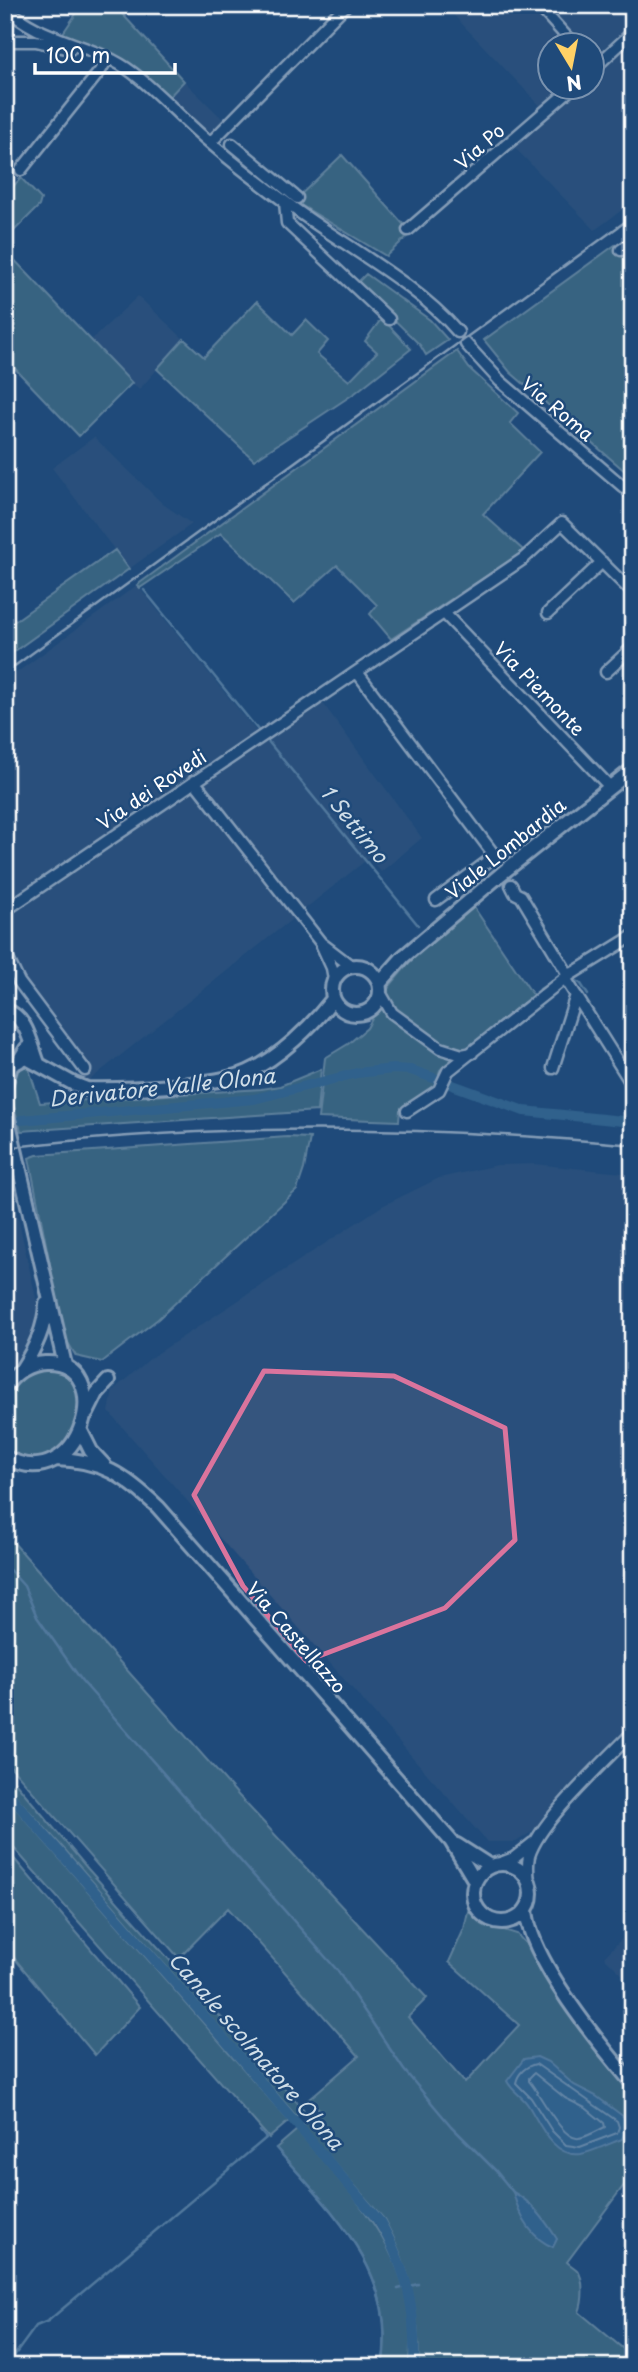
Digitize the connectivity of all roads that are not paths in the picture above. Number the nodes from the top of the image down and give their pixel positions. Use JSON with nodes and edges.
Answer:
{"nodes":[{"id":1,"x":538,"y":5,"type":"edge"},
{"id":2,"x":5,"y":7,"type":"edge"},
{"id":3,"x":339,"y":8,"type":"edge"},
{"id":4,"x":24,"y":24,"type":"junction"},
{"id":5,"x":562,"y":32,"type":"edge"},
{"id":6,"x":633,"y":32,"type":"edge"},
{"id":7,"x":10,"y":40,"type":"edge"},
{"id":8,"x":606,"y":56,"type":"edge"},
{"id":9,"x":103,"y":57,"type":"junction"},
{"id":10,"x":556,"y":102,"type":"edge"},
{"id":11,"x":210,"y":143,"type":"junction"},
{"id":12,"x":232,"y":144,"type":"dead end"},
{"id":13,"x":21,"y":170,"type":"dead end"},
{"id":14,"x":271,"y":176,"type":"junction"},
{"id":15,"x":265,"y":187,"type":"junction"},
{"id":16,"x":290,"y":202,"type":"junction"},
{"id":17,"x":408,"y":230,"type":"dead end"},
{"id":18,"x":633,"y":242,"type":"edge"},
{"id":19,"x":621,"y":250,"type":"dead end"},
{"id":20,"x":389,"y":320,"type":"dead end"},
{"id":21,"x":458,"y":332,"type":"dead end"},
{"id":22,"x":466,"y":344,"type":"dead end"},
{"id":23,"x":633,"y":495,"type":"edge"},
{"id":24,"x":602,"y":562,"type":"junction"},
{"id":25,"x":633,"y":593,"type":"edge"},
{"id":26,"x":444,"y":613,"type":"junction"},
{"id":27,"x":548,"y":613,"type":"dead end"},
{"id":28,"x":633,"y":647,"type":"edge"},
{"id":29,"x":357,"y":672,"type":"junction"},
{"id":30,"x":606,"y":672,"type":"dead end"},
{"id":31,"x":633,"y":769,"type":"edge"},
{"id":32,"x":194,"y":781,"type":"junction"},
{"id":33,"x":610,"y":787,"type":"junction"},
{"id":34,"x":511,"y":885,"type":"dead end"},
{"id":35,"x":436,"y":900,"type":"dead end"},
{"id":36,"x":5,"y":908,"type":"edge"},
{"id":37,"x":633,"y":936,"type":"edge"},
{"id":38,"x":321,"y":943,"type":"junction"},
{"id":39,"x":5,"y":953,"type":"edge"},
{"id":40,"x":403,"y":957,"type":"junction"},
{"id":41,"x":351,"y":966,"type":"junction"},
{"id":42,"x":370,"y":970,"type":"junction"},
{"id":43,"x":567,"y":977,"type":"junction"},
{"id":44,"x":334,"y":979,"type":"junction"},
{"id":45,"x":380,"y":989,"type":"junction"},
{"id":46,"x":576,"y":995,"type":"junction"},
{"id":47,"x":333,"y":999,"type":"junction"},
{"id":48,"x":5,"y":1010,"type":"edge"},
{"id":49,"x":345,"y":1012,"type":"junction"},
{"id":50,"x":315,"y":1023,"type":"junction"},
{"id":51,"x":28,"y":1038,"type":"junction"},
{"id":52,"x":472,"y":1053,"type":"junction"},
{"id":53,"x":23,"y":1056,"type":"junction"},
{"id":54,"x":38,"y":1063,"type":"junction"},
{"id":55,"x":8,"y":1067,"type":"edge"},
{"id":56,"x":553,"y":1068,"type":"dead end"},
{"id":57,"x":85,"y":1070,"type":"dead end"},
{"id":58,"x":5,"y":1086,"type":"edge"},
{"id":59,"x":633,"y":1086,"type":"edge"},
{"id":60,"x":5,"y":1106,"type":"edge"},
{"id":61,"x":407,"y":1111,"type":"dead end"},
{"id":62,"x":46,"y":1293,"type":"junction"},
{"id":63,"x":65,"y":1365,"type":"junction"},
{"id":64,"x":22,"y":1368,"type":"junction"},
{"id":65,"x":108,"y":1381,"type":"dead end"},
{"id":66,"x":6,"y":1385,"type":"edge"},
{"id":67,"x":82,"y":1425,"type":"junction"},
{"id":68,"x":5,"y":1457,"type":"edge"},
{"id":69,"x":55,"y":1459,"type":"junction"},
{"id":70,"x":107,"y":1468,"type":"junction"},
{"id":71,"x":633,"y":1732,"type":"edge"},
{"id":72,"x":536,"y":1840,"type":"junction"},
{"id":73,"x":451,"y":1841,"type":"junction"},
{"id":74,"x":496,"y":1864,"type":"junction"},
{"id":75,"x":475,"y":1881,"type":"junction"},
{"id":76,"x":529,"y":1883,"type":"junction"},
{"id":77,"x":526,"y":1909,"type":"junction"},
{"id":78,"x":500,"y":1922,"type":"junction"},
{"id":79,"x":539,"y":1952,"type":"junction"},
{"id":80,"x":633,"y":2084,"type":"edge"}],
"edges":[{"from":1,"to":5,"type":"street"},
{"from":2,"to":4,"type":"street"},
{"from":3,"to":11,"type":"street"},
{"from":4,"to":7,"type":"street"},
{"from":4,"to":9,"type":"street"},
{"from":6,"to":8,"type":"street"},
{"from":7,"to":9,"type":"street"},
{"from":9,"to":11,"type":"street"},
{"from":9,"to":13,"type":"street"},
{"from":10,"to":17,"type":"street","name":"Via Po"},
{"from":11,"to":15,"type":"street"},
{"from":12,"to":14,"type":"street"},
{"from":14,"to":15,"type":"street"},
{"from":14,"to":16,"type":"street"},
{"from":15,"to":16,"type":"street"},
{"from":16,"to":20,"type":"street"},
{"from":16,"to":21,"type":"street"},
{"from":18,"to":19,"type":"street"},
{"from":22,"to":23,"type":"street","name":"Via Roma"},
{"from":24,"to":25,"type":"street"},
{"from":24,"to":26,"type":"street","name":"Via dei Rovedi"},
{"from":24,"to":27,"type":"street"},
{"from":26,"to":29,"type":"street","name":"Via dei Rovedi"},
{"from":26,"to":33,"type":"street","name":"Via Piemonte"},
{"from":28,"to":30,"type":"street"},
{"from":29,"to":32,"type":"street","name":"Via dei Rovedi"},
{"from":29,"to":35,"type":"street"},
{"from":31,"to":33,"type":"street","name":"Viale Lombardia"},
{"from":32,"to":36,"type":"street","name":"Via dei Rovedi"},
{"from":32,"to":38,"type":"street"},
{"from":33,"to":40,"type":"street","name":"Viale Lombardia"},
{"from":34,"to":43,"type":"street"},
{"from":37,"to":43,"type":"street"},
{"from":38,"to":41,"type":"street"},
{"from":38,"to":44,"type":"street"},
{"from":39,"to":57,"type":"street"},
{"from":40,"to":42,"type":"street","name":"Viale Lombardia"},
{"from":40,"to":45,"type":"street","name":"Viale Lombardia"},
{"from":41,"to":42,"type":"street"},
{"from":41,"to":44,"type":"street"},
{"from":42,"to":45,"type":"street"},
{"from":43,"to":46,"type":"street"},
{"from":43,"to":52,"type":"street"},
{"from":44,"to":47,"type":"street"},
{"from":45,"to":49,"type":"street"},
{"from":45,"to":52,"type":"street"},
{"from":46,"to":56,"type":"street"},
{"from":46,"to":59,"type":"street"},
{"from":47,"to":49,"type":"street"},
{"from":47,"to":50,"type":"street"},
{"from":48,"to":51,"type":"street"},
{"from":49,"to":50,"type":"street"},
{"from":50,"to":54,"type":"street"},
{"from":51,"to":53,"type":"street"},
{"from":51,"to":54,"type":"street"},
{"from":52,"to":61,"type":"street"},
{"from":53,"to":54,"type":"street"},
{"from":53,"to":55,"type":"street"},
{"from":55,"to":58,"type":"street"},
{"from":60,"to":62,"type":"street"},
{"from":62,"to":63,"type":"street"},
{"from":62,"to":64,"type":"street"},
{"from":63,"to":64,"type":"street"},
{"from":63,"to":67,"type":"street"},
{"from":64,"to":66,"type":"street"},
{"from":65,"to":67,"type":"street"},
{"from":67,"to":69,"type":"street"},
{"from":67,"to":70,"type":"street","name":"Via Castellazzo"},
{"from":68,"to":69,"type":"street","name":"Via Castellazzo"},
{"from":69,"to":70,"type":"street","name":"Via Castellazzo"},
{"from":70,"to":73,"type":"street","name":"Via Castellazzo"},
{"from":71,"to":72,"type":"street"},
{"from":72,"to":74,"type":"street"},
{"from":72,"to":76,"type":"street"},
{"from":73,"to":74,"type":"street"},
{"from":73,"to":75,"type":"street"},
{"from":74,"to":75,"type":"street"},
{"from":74,"to":76,"type":"street"},
{"from":75,"to":78,"type":"street"},
{"from":76,"to":77,"type":"street"},
{"from":77,"to":78,"type":"street"},
{"from":77,"to":79,"type":"street"},
{"from":78,"to":79,"type":"street"},
{"from":79,"to":80,"type":"street"}]}
